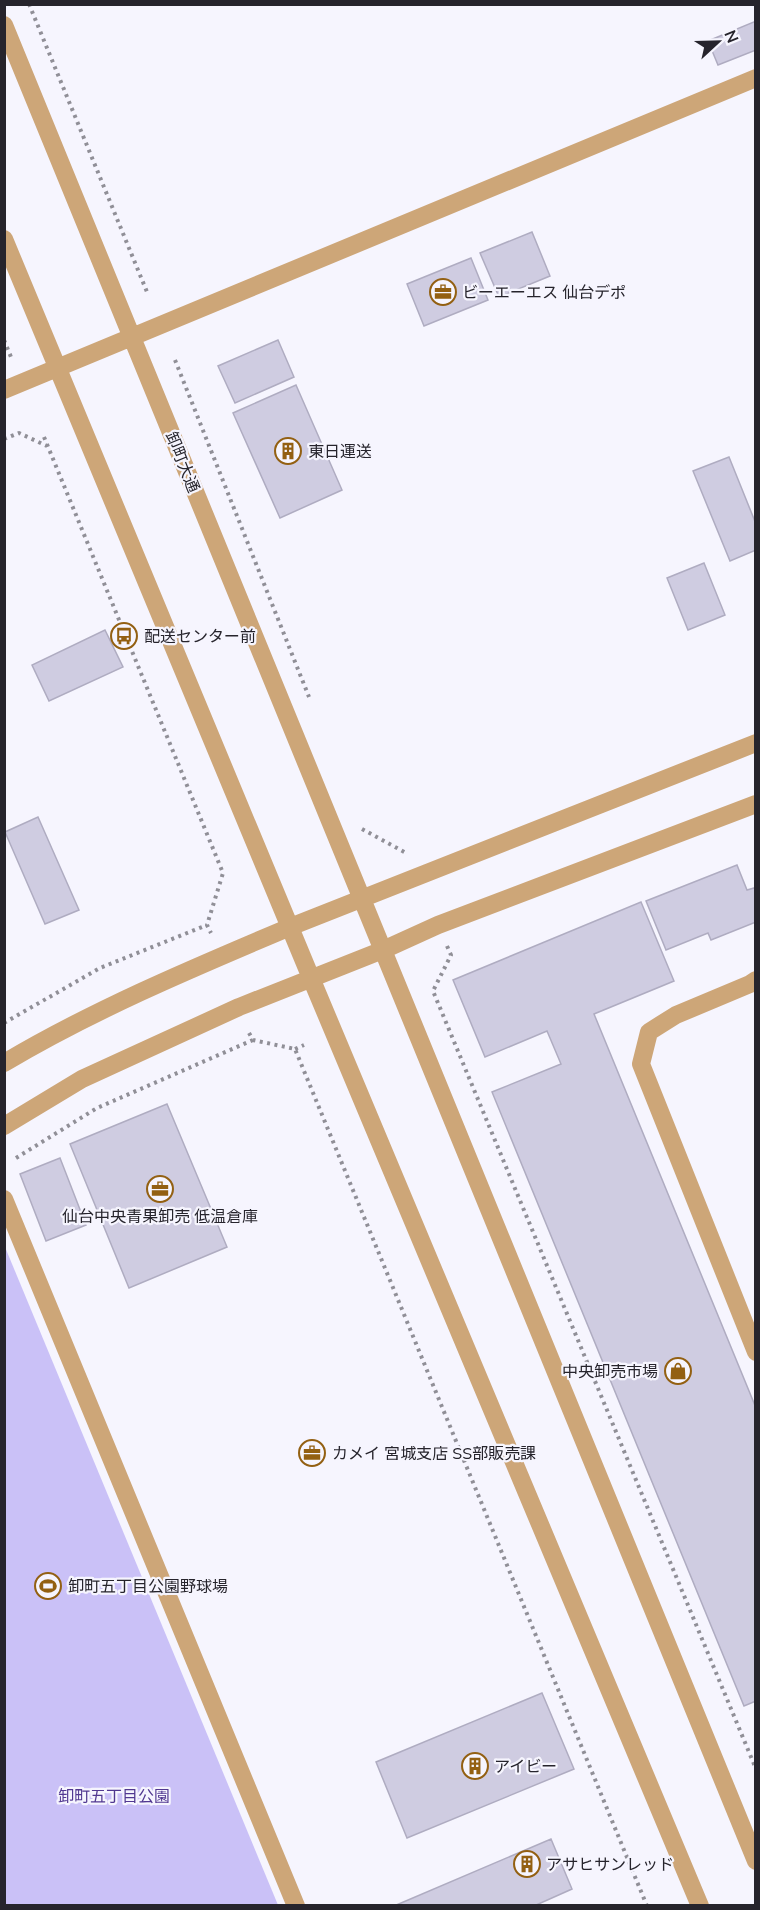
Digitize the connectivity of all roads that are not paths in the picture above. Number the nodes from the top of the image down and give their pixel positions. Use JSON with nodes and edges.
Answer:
{"nodes":[{"id":1,"x":4,"y":25,"type":"edge"},
{"id":2,"x":756,"y":78,"type":"edge"},
{"id":3,"x":4,"y":239,"type":"edge"},
{"id":4,"x":132,"y":337,"type":"junction"},
{"id":5,"x":58,"y":367,"type":"junction"},
{"id":6,"x":4,"y":390,"type":"edge"},
{"id":7,"x":756,"y":743,"type":"edge"},
{"id":8,"x":756,"y":804,"type":"edge"},
{"id":9,"x":362,"y":898,"type":"junction"},
{"id":10,"x":290,"y":927,"type":"junction"},
{"id":11,"x":382,"y":950,"type":"junction"},
{"id":12,"x":311,"y":978,"type":"junction"},
{"id":13,"x":756,"y":980,"type":"edge"},
{"id":14,"x":4,"y":1063,"type":"edge"},
{"id":15,"x":4,"y":1126,"type":"edge"},
{"id":16,"x":4,"y":1199,"type":"edge"},
{"id":17,"x":756,"y":1352,"type":"edge"},
{"id":18,"x":756,"y":1861,"type":"edge"},
{"id":19,"x":296,"y":1905,"type":"edge"},
{"id":20,"x":700,"y":1905,"type":"edge"}],
"edges":[{"from":1,"to":4,"type":"street","name":"卸町大通"},
{"from":2,"to":4,"type":"street"},
{"from":3,"to":5,"type":"street"},
{"from":4,"to":5,"type":"street"},
{"from":4,"to":9,"type":"street","name":"卸町大通"},
{"from":5,"to":6,"type":"street"},
{"from":5,"to":10,"type":"street"},
{"from":7,"to":9,"type":"street"},
{"from":8,"to":11,"type":"street"},
{"from":9,"to":10,"type":"street"},
{"from":9,"to":11,"type":"street","name":"卸町大通"},
{"from":10,"to":12,"type":"street"},
{"from":10,"to":14,"type":"street"},
{"from":11,"to":12,"type":"street"},
{"from":11,"to":18,"type":"street","name":"卸町大通"},
{"from":12,"to":15,"type":"street"},
{"from":12,"to":20,"type":"street"},
{"from":13,"to":17,"type":"street"},
{"from":16,"to":19,"type":"street"}]}
